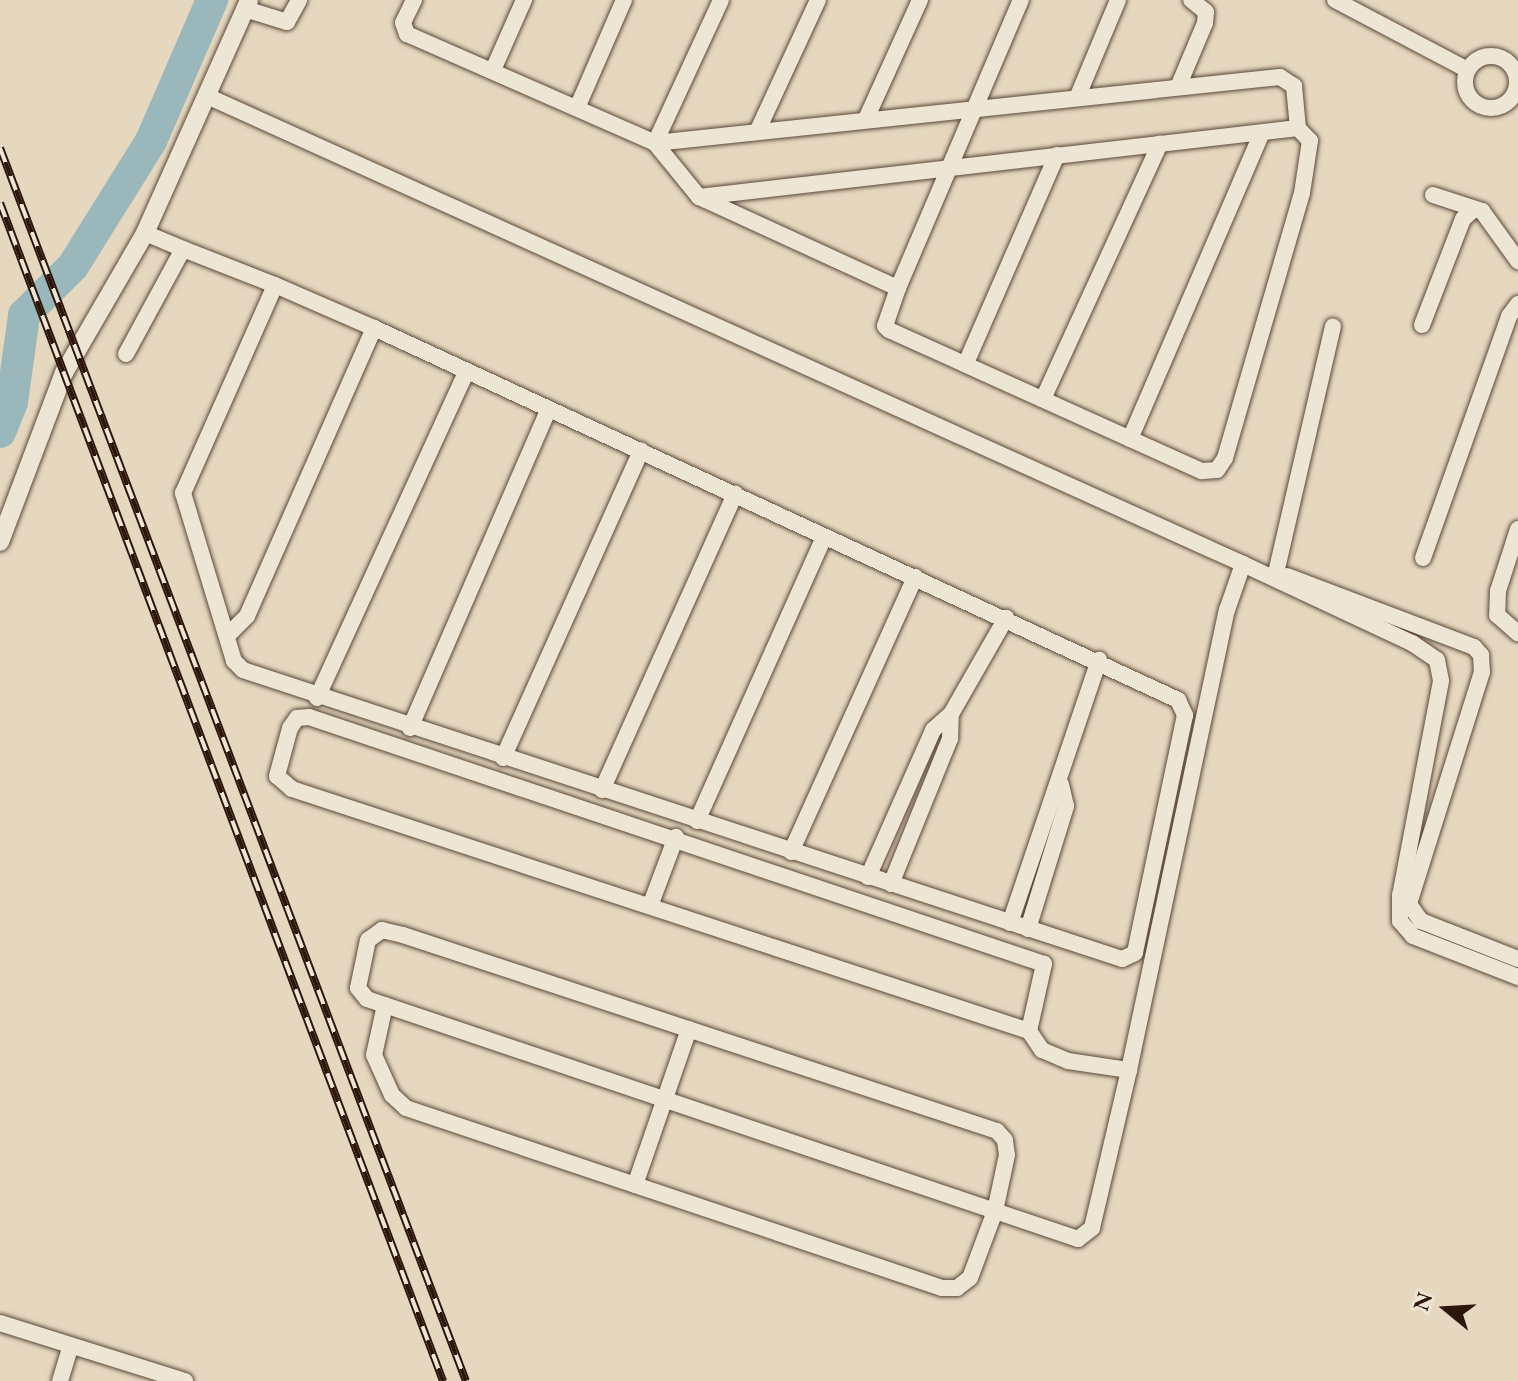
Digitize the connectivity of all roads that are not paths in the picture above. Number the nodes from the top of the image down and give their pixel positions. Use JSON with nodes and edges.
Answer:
{"nodes":[{"id":1,"x":299,"y":0,"type":"edge"},
{"id":2,"x":414,"y":0,"type":"edge"},
{"id":3,"x":524,"y":0,"type":"edge"},
{"id":4,"x":624,"y":0,"type":"edge"},
{"id":5,"x":721,"y":0,"type":"edge"},
{"id":6,"x":818,"y":0,"type":"edge"},
{"id":7,"x":920,"y":0,"type":"edge"},
{"id":8,"x":1021,"y":0,"type":"edge"},
{"id":9,"x":1118,"y":0,"type":"edge"},
{"id":10,"x":1191,"y":0,"type":"edge"},
{"id":11,"x":1335,"y":0,"type":"edge"},
{"id":12,"x":253,"y":10,"type":"edge"},
{"id":13,"x":493,"y":70,"type":"junction"},
{"id":14,"x":1468,"y":70,"type":"junction"},
{"id":15,"x":1517,"y":85,"type":"edge"},
{"id":16,"x":1178,"y":87,"type":"junction"},
{"id":17,"x":207,"y":96,"type":"junction"},
{"id":18,"x":1077,"y":98,"type":"junction"},
{"id":19,"x":1513,"y":106,"type":"edge"},
{"id":20,"x":974,"y":107,"type":"junction"},
{"id":21,"x":577,"y":108,"type":"junction"},
{"id":22,"x":866,"y":119,"type":"junction"},
{"id":23,"x":1298,"y":128,"type":"junction"},
{"id":24,"x":757,"y":132,"type":"junction"},
{"id":25,"x":1261,"y":135,"type":"junction"},
{"id":26,"x":655,"y":143,"type":"junction"},
{"id":27,"x":1160,"y":144,"type":"junction"},
{"id":28,"x":1057,"y":155,"type":"junction"},
{"id":29,"x":950,"y":168,"type":"junction"},
{"id":30,"x":1433,"y":195,"type":"dead end"},
{"id":31,"x":699,"y":197,"type":"junction"},
{"id":32,"x":1473,"y":210,"type":"junction"},
{"id":33,"x":162,"y":240,"type":"junction"},
{"id":34,"x":1518,"y":261,"type":"edge"},
{"id":35,"x":275,"y":285,"type":"junction"},
{"id":36,"x":898,"y":288,"type":"junction"},
{"id":37,"x":1518,"y":304,"type":"edge"},
{"id":38,"x":1422,"y":325,"type":"dead end"},
{"id":39,"x":1333,"y":326,"type":"dead end"},
{"id":40,"x":374,"y":328,"type":"junction"},
{"id":41,"x":126,"y":354,"type":"dead end"},
{"id":42,"x":966,"y":363,"type":"junction"},
{"id":43,"x":467,"y":371,"type":"junction"},
{"id":44,"x":1043,"y":399,"type":"junction"},
{"id":45,"x":549,"y":409,"type":"junction"},
{"id":46,"x":1130,"y":439,"type":"junction"},
{"id":47,"x":641,"y":451,"type":"junction"},
{"id":48,"x":735,"y":494,"type":"junction"},
{"id":49,"x":1518,"y":529,"type":"edge"},
{"id":50,"x":824,"y":537,"type":"junction"},
{"id":51,"x":0,"y":542,"type":"edge"},
{"id":52,"x":1423,"y":558,"type":"dead end"},
{"id":53,"x":1243,"y":564,"type":"junction"},
{"id":54,"x":1269,"y":573,"type":"junction"},
{"id":55,"x":915,"y":577,"type":"junction"},
{"id":56,"x":1006,"y":618,"type":"junction"},
{"id":57,"x":1518,"y":633,"type":"edge"},
{"id":58,"x":228,"y":635,"type":"junction"},
{"id":59,"x":1099,"y":660,"type":"junction"},
{"id":60,"x":317,"y":698,"type":"junction"},
{"id":61,"x":951,"y":714,"type":"junction"},
{"id":62,"x":410,"y":728,"type":"junction"},
{"id":63,"x":503,"y":758,"type":"junction"},
{"id":64,"x":1061,"y":784,"type":"junction"},
{"id":65,"x":602,"y":790,"type":"junction"},
{"id":66,"x":697,"y":821,"type":"junction"},
{"id":67,"x":676,"y":837,"type":"junction"},
{"id":68,"x":791,"y":852,"type":"junction"},
{"id":69,"x":868,"y":877,"type":"junction"},
{"id":70,"x":891,"y":884,"type":"junction"},
{"id":71,"x":650,"y":906,"type":"junction"},
{"id":72,"x":1010,"y":923,"type":"junction"},
{"id":73,"x":1028,"y":929,"type":"junction"},
{"id":74,"x":1518,"y":959,"type":"edge"},
{"id":75,"x":1518,"y":977,"type":"edge"},
{"id":76,"x":385,"y":1005,"type":"junction"},
{"id":77,"x":689,"y":1029,"type":"junction"},
{"id":78,"x":1029,"y":1031,"type":"junction"},
{"id":79,"x":1129,"y":1070,"type":"junction"},
{"id":80,"x":665,"y":1099,"type":"junction"},
{"id":81,"x":635,"y":1185,"type":"junction"},
{"id":82,"x":995,"y":1211,"type":"junction"},
{"id":83,"x":0,"y":1323,"type":"edge"},
{"id":84,"x":71,"y":1346,"type":"junction"},
{"id":85,"x":167,"y":1378,"type":"edge"},
{"id":86,"x":60,"y":1381,"type":"edge"},
{"id":87,"x":185,"y":1381,"type":"edge"}],
"edges":[{"from":1,"to":12,"type":"street"},
{"from":2,"to":13,"type":"street"},
{"from":3,"to":13,"type":"street"},
{"from":4,"to":21,"type":"street"},
{"from":5,"to":26,"type":"street"},
{"from":6,"to":24,"type":"street"},
{"from":7,"to":22,"type":"street"},
{"from":8,"to":20,"type":"street"},
{"from":9,"to":18,"type":"street"},
{"from":10,"to":16,"type":"street"},
{"from":11,"to":14,"type":"street"},
{"from":12,"to":17,"type":"street"},
{"from":13,"to":21,"type":"street"},
{"from":14,"to":15,"type":"street"},
{"from":14,"to":19,"type":"street"},
{"from":15,"to":19,"type":"street"},
{"from":16,"to":18,"type":"street"},
{"from":16,"to":23,"type":"street"},
{"from":17,"to":33,"type":"street"},
{"from":17,"to":53,"type":"street"},
{"from":18,"to":20,"type":"street"},
{"from":20,"to":22,"type":"street"},
{"from":20,"to":29,"type":"street"},
{"from":21,"to":26,"type":"street"},
{"from":22,"to":24,"type":"street"},
{"from":23,"to":25,"type":"street"},
{"from":23,"to":46,"type":"street"},
{"from":24,"to":26,"type":"street"},
{"from":25,"to":27,"type":"street"},
{"from":25,"to":46,"type":"street"},
{"from":26,"to":31,"type":"street"},
{"from":27,"to":28,"type":"street"},
{"from":27,"to":44,"type":"street"},
{"from":28,"to":29,"type":"street"},
{"from":28,"to":42,"type":"street"},
{"from":29,"to":31,"type":"street"},
{"from":29,"to":36,"type":"street"},
{"from":30,"to":32,"type":"street"},
{"from":31,"to":36,"type":"street"},
{"from":32,"to":34,"type":"street"},
{"from":32,"to":38,"type":"street"},
{"from":33,"to":35,"type":"street"},
{"from":33,"to":41,"type":"street"},
{"from":33,"to":51,"type":"street"},
{"from":35,"to":40,"type":"street"},
{"from":35,"to":58,"type":"street"},
{"from":36,"to":42,"type":"street"},
{"from":37,"to":52,"type":"street"},
{"from":39,"to":54,"type":"street"},
{"from":40,"to":43,"type":"street"},
{"from":40,"to":58,"type":"street"},
{"from":42,"to":44,"type":"street"},
{"from":43,"to":45,"type":"street"},
{"from":43,"to":60,"type":"street"},
{"from":44,"to":46,"type":"street"},
{"from":45,"to":47,"type":"street"},
{"from":45,"to":62,"type":"street"},
{"from":47,"to":48,"type":"street"},
{"from":47,"to":63,"type":"street"},
{"from":48,"to":50,"type":"street"},
{"from":48,"to":65,"type":"street"},
{"from":49,"to":57,"type":"street"},
{"from":50,"to":55,"type":"street"},
{"from":50,"to":66,"type":"street"},
{"from":53,"to":54,"type":"street"},
{"from":53,"to":79,"type":"street"},
{"from":54,"to":74,"type":"street"},
{"from":54,"to":75,"type":"street"},
{"from":55,"to":56,"type":"street"},
{"from":55,"to":68,"type":"street"},
{"from":56,"to":59,"type":"street"},
{"from":56,"to":61,"type":"street"},
{"from":58,"to":60,"type":"street"},
{"from":59,"to":64,"type":"street"},
{"from":59,"to":73,"type":"street"},
{"from":60,"to":62,"type":"street"},
{"from":61,"to":69,"type":"street"},
{"from":61,"to":70,"type":"street"},
{"from":62,"to":63,"type":"street"},
{"from":63,"to":65,"type":"street"},
{"from":64,"to":72,"type":"street"},
{"from":64,"to":73,"type":"street"},
{"from":65,"to":66,"type":"street"},
{"from":66,"to":68,"type":"street"},
{"from":67,"to":71,"type":"street"},
{"from":67,"to":71,"type":"street"},
{"from":67,"to":78,"type":"street"},
{"from":68,"to":69,"type":"street"},
{"from":69,"to":70,"type":"street"},
{"from":70,"to":72,"type":"street"},
{"from":71,"to":78,"type":"street"},
{"from":72,"to":73,"type":"street"},
{"from":76,"to":77,"type":"street"},
{"from":76,"to":80,"type":"street"},
{"from":76,"to":81,"type":"street"},
{"from":77,"to":80,"type":"street"},
{"from":77,"to":82,"type":"street"},
{"from":78,"to":79,"type":"street"},
{"from":79,"to":82,"type":"street"},
{"from":80,"to":81,"type":"street"},
{"from":80,"to":82,"type":"street"},
{"from":81,"to":82,"type":"street"},
{"from":83,"to":84,"type":"street"},
{"from":84,"to":85,"type":"street"},
{"from":84,"to":86,"type":"street"},
{"from":85,"to":87,"type":"street"}]}
